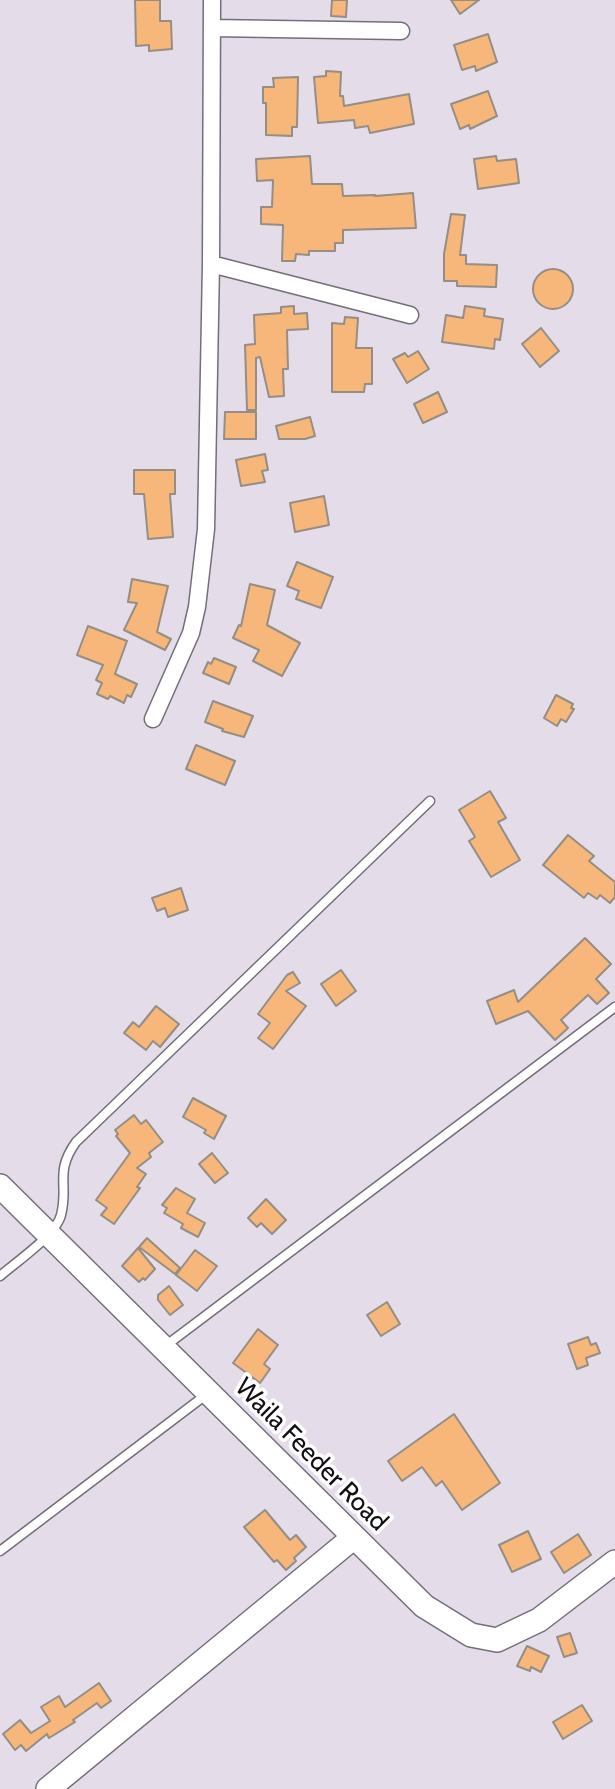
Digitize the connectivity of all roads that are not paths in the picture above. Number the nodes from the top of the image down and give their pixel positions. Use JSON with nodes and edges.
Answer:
{"nodes":[{"id":1,"x":212,"y":0,"type":"edge"},
{"id":2,"x":212,"y":28,"type":"junction"},
{"id":3,"x":401,"y":31,"type":"dead end"},
{"id":4,"x":211,"y":264,"type":"junction"},
{"id":5,"x":410,"y":315,"type":"dead end"},
{"id":6,"x":153,"y":719,"type":"dead end"},
{"id":7,"x":430,"y":801,"type":"dead end"},
{"id":8,"x":615,"y":1007,"type":"edge"},
{"id":9,"x":0,"y":1186,"type":"edge"},
{"id":10,"x":48,"y":1234,"type":"junction"},
{"id":11,"x":0,"y":1276,"type":"edge"},
{"id":12,"x":163,"y":1348,"type":"junction"},
{"id":13,"x":209,"y":1393,"type":"junction"},
{"id":14,"x":354,"y":1536,"type":"junction"},
{"id":15,"x":0,"y":1551,"type":"edge"},
{"id":16,"x":615,"y":1562,"type":"edge"},
{"id":17,"x":48,"y":1789,"type":"edge"}],
"edges":[{"from":1,"to":2,"type":"street"},
{"from":2,"to":3,"type":"street"},
{"from":2,"to":4,"type":"street"},
{"from":4,"to":5,"type":"street"},
{"from":4,"to":6,"type":"street"},
{"from":7,"to":10,"type":"lane"},
{"from":8,"to":12,"type":"lane"},
{"from":9,"to":10,"type":"street","name":"Waila Feeder Road"},
{"from":10,"to":11,"type":"lane"},
{"from":10,"to":12,"type":"street","name":"Waila Feeder Road"},
{"from":12,"to":13,"type":"street","name":"Waila Feeder Road"},
{"from":13,"to":14,"type":"street","name":"Waila Feeder Road"},
{"from":13,"to":15,"type":"lane"},
{"from":14,"to":16,"type":"street","name":"Waila Feeder Road"},
{"from":14,"to":17,"type":"street"}]}
